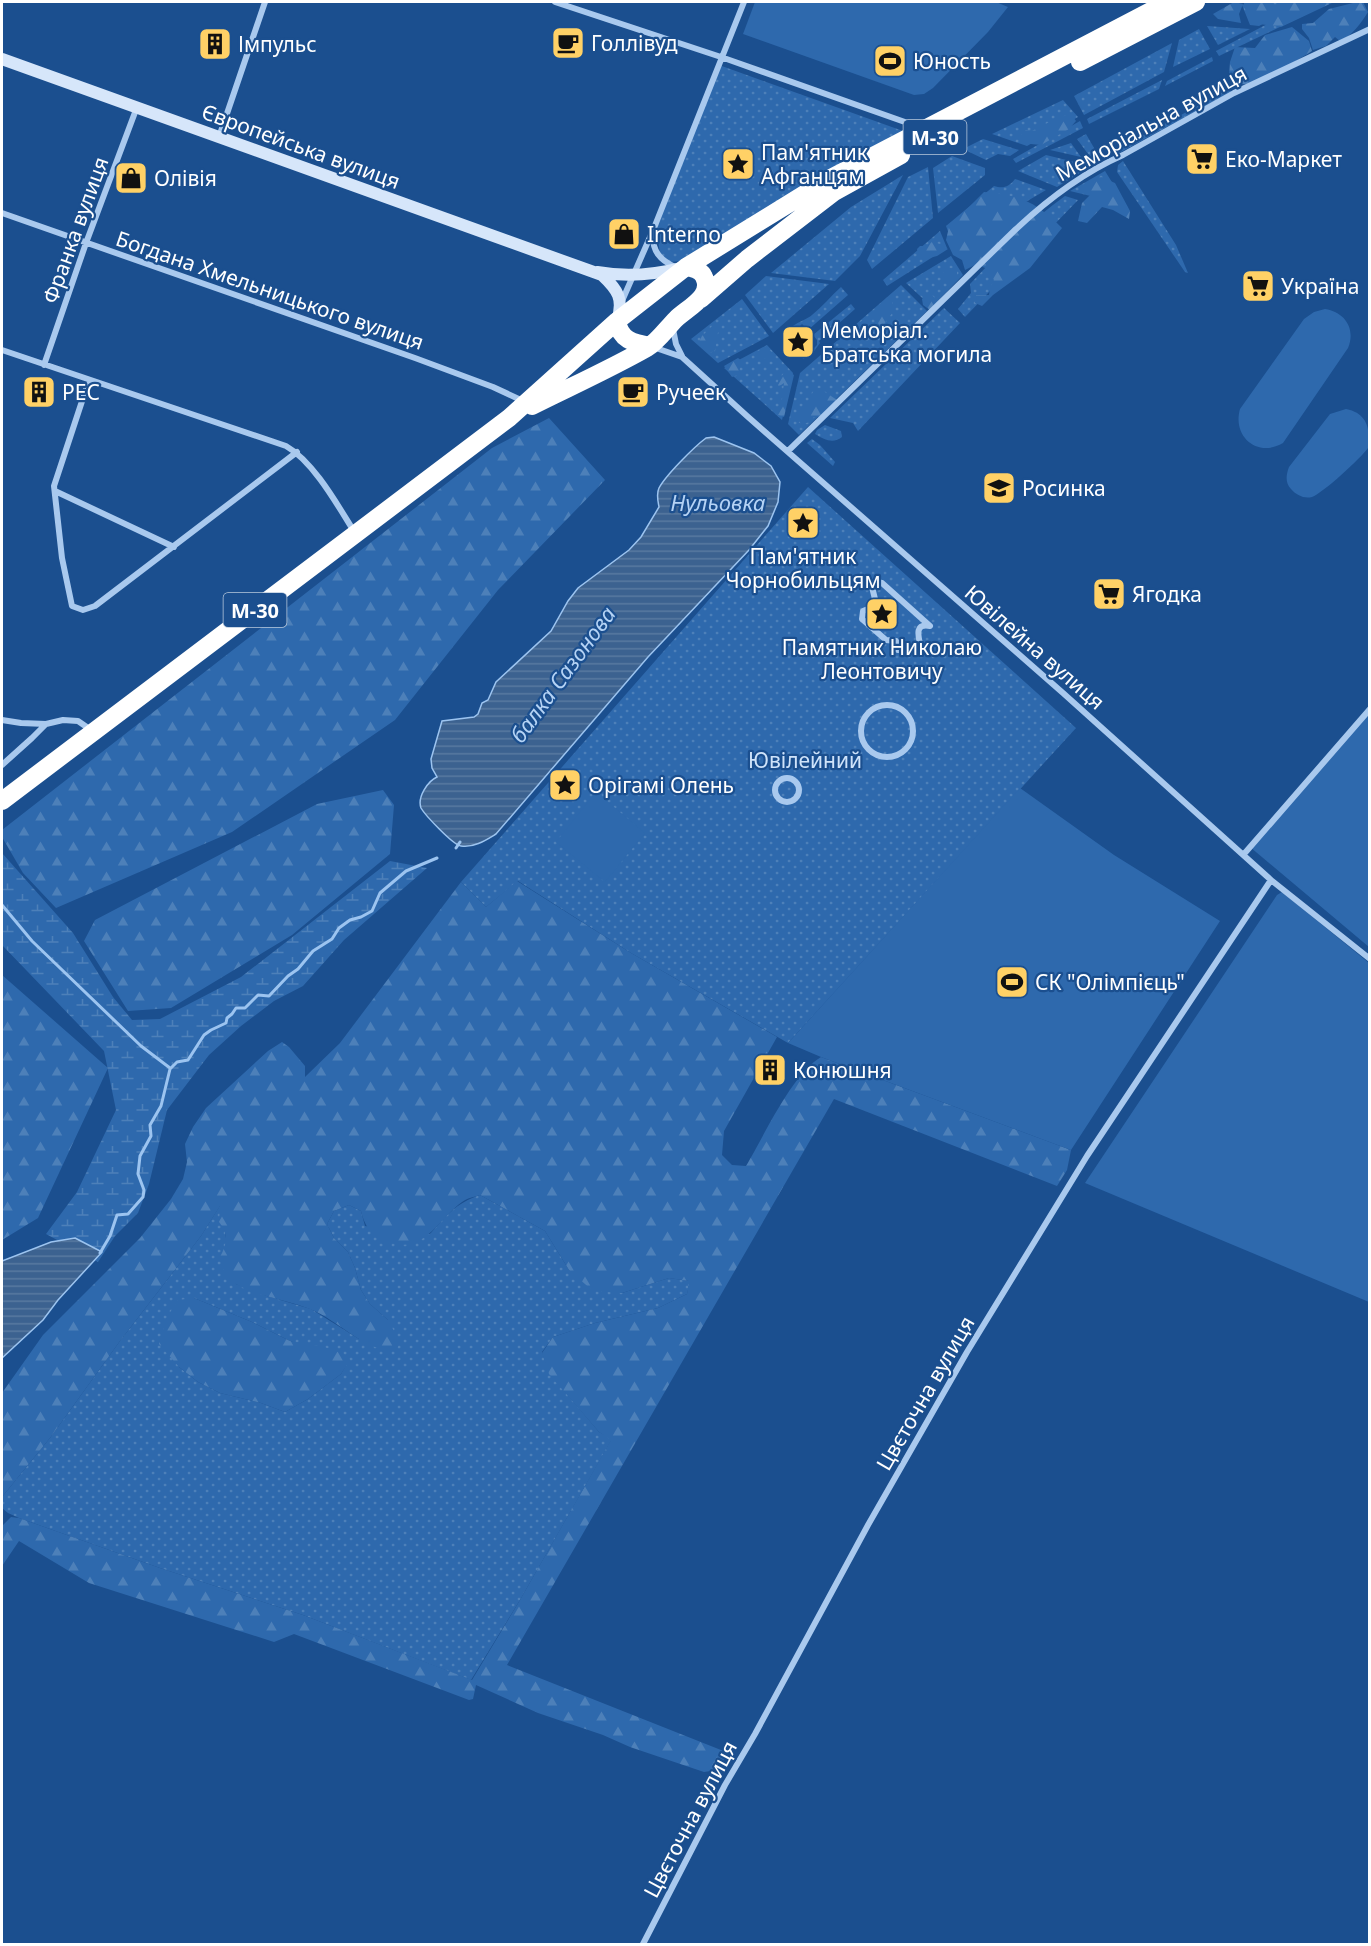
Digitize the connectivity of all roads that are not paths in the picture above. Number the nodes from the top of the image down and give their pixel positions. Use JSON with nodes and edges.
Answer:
{"nodes":[{"id":1,"x":265,"y":2,"type":"edge"},
{"id":2,"x":555,"y":2,"type":"edge"},
{"id":3,"x":744,"y":2,"type":"edge"},
{"id":4,"x":1168,"y":2,"type":"edge"},
{"id":5,"x":1196,"y":2,"type":"edge"},
{"id":6,"x":1370,"y":29,"type":"edge"},
{"id":7,"x":722,"y":57,"type":"junction"},
{"id":8,"x":2,"y":59,"type":"edge"},
{"id":9,"x":137,"y":108,"type":"junction"},
{"id":10,"x":925,"y":129,"type":"junction"},
{"id":11,"x":219,"y":136,"type":"junction"},
{"id":12,"x":2,"y":213,"type":"edge"},
{"id":13,"x":654,"y":228,"type":"junction"},
{"id":14,"x":86,"y":243,"type":"junction"},
{"id":15,"x":682,"y":268,"type":"junction"},
{"id":16,"x":587,"y":270,"type":"junction"},
{"id":17,"x":634,"y":275,"type":"junction"},
{"id":18,"x":701,"y":298,"type":"junction"},
{"id":19,"x":619,"y":313,"type":"junction"},
{"id":20,"x":677,"y":318,"type":"junction"},
{"id":21,"x":650,"y":346,"type":"junction"},
{"id":22,"x":2,"y":350,"type":"edge"},
{"id":23,"x":682,"y":357,"type":"junction"},
{"id":24,"x":44,"y":365,"type":"junction"},
{"id":25,"x":89,"y":380,"type":"junction"},
{"id":26,"x":526,"y":403,"type":"junction"},
{"id":27,"x":509,"y":418,"type":"junction"},
{"id":28,"x":788,"y":451,"type":"junction"},
{"id":29,"x":297,"y":452,"type":"junction"},
{"id":30,"x":55,"y":491,"type":"junction"},
{"id":31,"x":356,"y":534,"type":"junction"},
{"id":32,"x":174,"y":547,"type":"junction"},
{"id":33,"x":912,"y":652,"type":"joint"},
{"id":34,"x":1370,"y":709,"type":"edge"},
{"id":35,"x":2,"y":720,"type":"edge"},
{"id":36,"x":46,"y":724,"type":"junction"},
{"id":37,"x":860,"y":729,"type":"joint"},
{"id":38,"x":94,"y":732,"type":"junction"},
{"id":39,"x":2,"y":765,"type":"edge"},
{"id":40,"x":775,"y":791,"type":"joint"},
{"id":41,"x":2,"y":801,"type":"edge"},
{"id":42,"x":1244,"y":854,"type":"junction"},
{"id":43,"x":1271,"y":879,"type":"junction"},
{"id":44,"x":1370,"y":958,"type":"edge"},
{"id":45,"x":643,"y":1944,"type":"edge"}],
"edges":[{"from":1,"to":11,"type":"street"},
{"from":2,"to":7,"type":"street"},
{"from":3,"to":7,"type":"street"},
{"from":4,"to":10,"type":"highway","number":"М-30"},
{"from":5,"to":18,"type":"highway","number":"М-30"},
{"from":6,"to":28,"type":"street","name":"Меморіальна вулиця"},
{"from":7,"to":10,"type":"street"},
{"from":7,"to":13,"type":"street"},
{"from":8,"to":9,"type":"street","name":"Європейська вулиця"},
{"from":9,"to":11,"type":"street","name":"Європейська вулиця"},
{"from":9,"to":14,"type":"street","name":"Франка вулиця"},
{"from":10,"to":15,"type":"highway","number":"М-30"},
{"from":11,"to":16,"type":"street","name":"Європейська вулиця"},
{"from":12,"to":14,"type":"street","name":"Богдана Хмельницького вулиця"},
{"from":13,"to":15,"type":"street"},
{"from":13,"to":17,"type":"street"},
{"from":14,"to":24,"type":"street","name":"Франка вулиця"},
{"from":14,"to":26,"type":"street","name":"Богдана Хмельницького вулиця"},
{"from":15,"to":17,"type":"street","name":"Європейська вулиця"},
{"from":15,"to":18,"type":"highway"},
{"from":15,"to":19,"type":"highway","number":"М-30"},
{"from":16,"to":17,"type":"street","name":"Європейська вулиця"},
{"from":16,"to":19,"type":"street","name":"Європейська вулиця"},
{"from":17,"to":19,"type":"street"},
{"from":18,"to":20,"type":"highway","number":"М-30"},
{"from":19,"to":21,"type":"highway"},
{"from":19,"to":26,"type":"highway","number":"М-30"},
{"from":20,"to":21,"type":"highway","number":"М-30"},
{"from":20,"to":23,"type":"street"},
{"from":21,"to":23,"type":"street","name":"Ювілейна вулиця"},
{"from":21,"to":27,"type":"highway","number":"М-30"},
{"from":22,"to":24,"type":"street"},
{"from":23,"to":28,"type":"street","name":"Ювілейна вулиця"},
{"from":24,"to":25,"type":"street"},
{"from":25,"to":29,"type":"street"},
{"from":25,"to":30,"type":"street"},
{"from":26,"to":27,"type":"highway","number":"М-30"},
{"from":27,"to":31,"type":"highway","number":"М-30"},
{"from":28,"to":42,"type":"street","name":"Ювілейна вулиця"},
{"from":29,"to":31,"type":"street"},
{"from":29,"to":32,"type":"street"},
{"from":30,"to":32,"type":"street"},
{"from":30,"to":32,"type":"street"},
{"from":31,"to":38,"type":"highway","number":"М-30"},
{"from":33,"to":33,"type":"street"},
{"from":34,"to":42,"type":"street"},
{"from":35,"to":36,"type":"street"},
{"from":36,"to":38,"type":"street"},
{"from":36,"to":39,"type":"street"},
{"from":37,"to":37,"type":"street"},
{"from":38,"to":41,"type":"highway","number":"М-30"},
{"from":40,"to":40,"type":"street"},
{"from":42,"to":43,"type":"street","name":"Ювілейна вулиця"},
{"from":43,"to":44,"type":"street","name":"Ювілейна вулиця"},
{"from":43,"to":45,"type":"street","name":"Цвєточна вулиця"}]}
